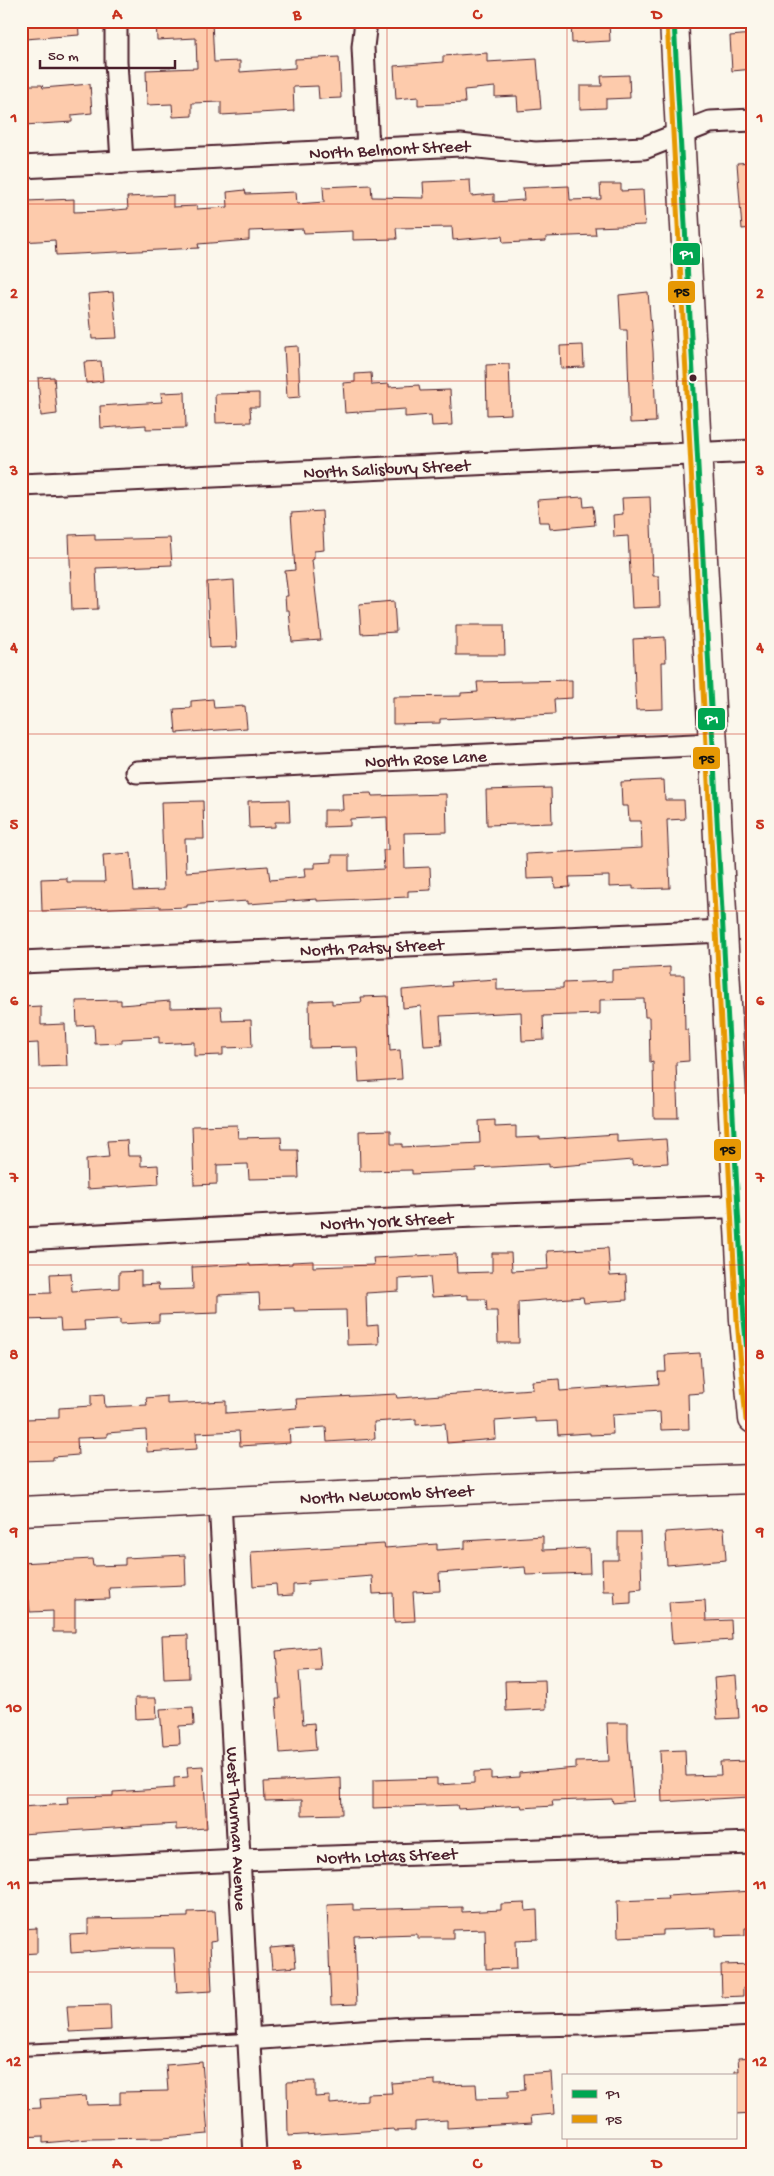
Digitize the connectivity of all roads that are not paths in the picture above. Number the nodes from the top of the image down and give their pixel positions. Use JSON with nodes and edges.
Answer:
{"nodes":[{"id":1,"x":116,"y":21,"type":"edge"},
{"id":2,"x":366,"y":21,"type":"edge"},
{"id":3,"x":674,"y":21,"type":"edge"},
{"id":4,"x":753,"y":120,"type":"edge"},
{"id":5,"x":681,"y":133,"type":"junction"},
{"id":6,"x":368,"y":150,"type":"junction"},
{"id":7,"x":122,"y":162,"type":"junction"},
{"id":8,"x":21,"y":167,"type":"edge"},
{"id":9,"x":753,"y":451,"type":"edge"},
{"id":10,"x":698,"y":453,"type":"junction"},
{"id":11,"x":21,"y":485,"type":"edge"},
{"id":12,"x":714,"y":744,"type":"junction"},
{"id":13,"x":137,"y":772,"type":"dead end"},
{"id":14,"x":724,"y":931,"type":"junction"},
{"id":15,"x":21,"y":962,"type":"edge"},
{"id":16,"x":745,"y":1206,"type":"edge"},
{"id":17,"x":21,"y":1239,"type":"edge"},
{"id":18,"x":753,"y":1419,"type":"edge"},
{"id":19,"x":753,"y":1479,"type":"edge"},
{"id":20,"x":220,"y":1502,"type":"junction"},
{"id":21,"x":21,"y":1511,"type":"edge"},
{"id":22,"x":753,"y":1843,"type":"edge"},
{"id":23,"x":239,"y":1860,"type":"junction"},
{"id":24,"x":21,"y":1871,"type":"edge"},
{"id":25,"x":753,"y":2015,"type":"edge"},
{"id":26,"x":248,"y":2038,"type":"junction"},
{"id":27,"x":21,"y":2050,"type":"edge"},
{"id":28,"x":255,"y":2155,"type":"edge"}],
"edges":[{"from":1,"to":7,"type":"street"},
{"from":2,"to":6,"type":"street"},
{"from":3,"to":5,"type":"main road"},
{"from":4,"to":5,"type":"street","name":"North Belmont Street"},
{"from":5,"to":6,"type":"street","name":"North Belmont Street"},
{"from":5,"to":10,"type":"main road"},
{"from":6,"to":7,"type":"street","name":"North Belmont Street"},
{"from":7,"to":8,"type":"street","name":"North Belmont Street"},
{"from":9,"to":10,"type":"street","name":"North Salisbury Street"},
{"from":10,"to":11,"type":"street","name":"North Salisbury Street"},
{"from":10,"to":12,"type":"main road"},
{"from":12,"to":13,"type":"street","name":"North Rose Lane"},
{"from":12,"to":14,"type":"main road"},
{"from":14,"to":15,"type":"street","name":"North Patsy Street"},
{"from":14,"to":16,"type":"main road"},
{"from":16,"to":17,"type":"street","name":"North York Street"},
{"from":16,"to":18,"type":"main road"},
{"from":19,"to":20,"type":"main road","name":"North Newcomb Street"},
{"from":20,"to":21,"type":"main road","name":"North Newcomb Street"},
{"from":20,"to":23,"type":"street","name":"West Thurman Avenue"},
{"from":22,"to":23,"type":"street","name":"North Lotas Street"},
{"from":23,"to":24,"type":"street","name":"North Lotas Street"},
{"from":23,"to":26,"type":"street","name":"West Thurman Avenue"},
{"from":25,"to":26,"type":"street"},
{"from":26,"to":27,"type":"lane"},
{"from":26,"to":28,"type":"street","name":"West Thurman Avenue"}]}
